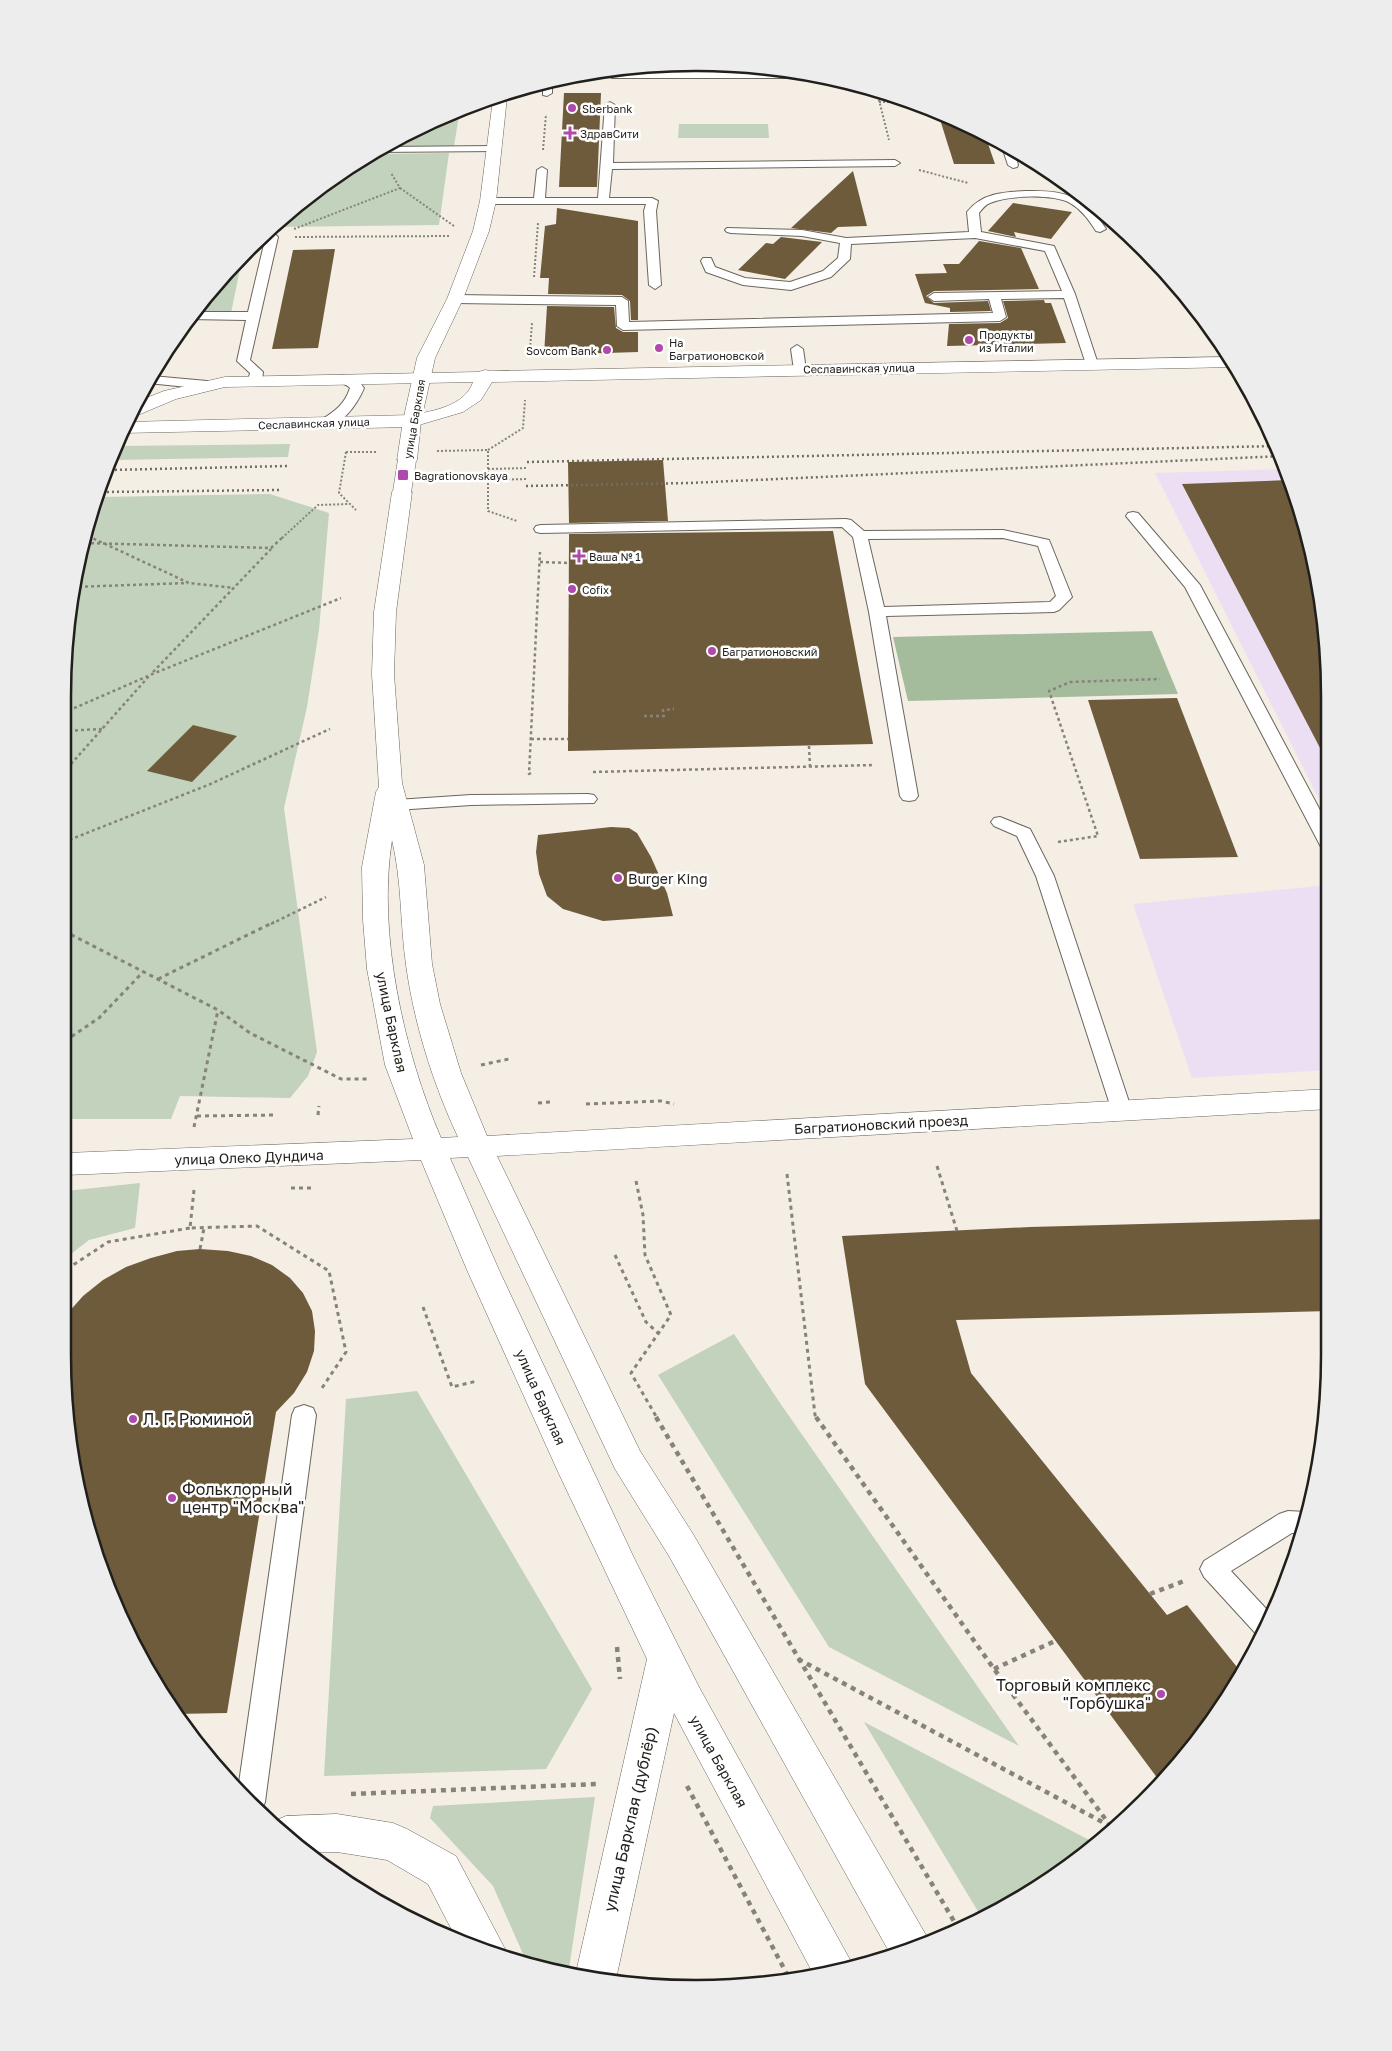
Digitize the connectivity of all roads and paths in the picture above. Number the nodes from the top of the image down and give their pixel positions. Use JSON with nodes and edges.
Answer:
{"nodes":[{"id":1,"x":634,"y":75,"type":"edge"},
{"id":2,"x":758,"y":75,"type":"edge"},
{"id":3,"x":547,"y":90,"type":"edge"},
{"id":4,"x":547,"y":93,"type":"joint"},
{"id":5,"x":878,"y":99,"type":"edge"},
{"id":6,"x":879,"y":102,"type":"junction"},
{"id":7,"x":890,"y":102,"type":"edge"},
{"id":8,"x":499,"y":103,"type":"edge"},
{"id":9,"x":610,"y":105,"type":"dead end"},
{"id":10,"x":494,"y":149,"type":"junction"},
{"id":11,"x":394,"y":150,"type":"edge"},
{"id":12,"x":1010,"y":156,"type":"edge"},
{"id":13,"x":895,"y":163,"type":"junction"},
{"id":14,"x":1013,"y":165,"type":"dead end"},
{"id":15,"x":388,"y":166,"type":"dead end"},
{"id":16,"x":607,"y":166,"type":"junction"},
{"id":17,"x":542,"y":170,"type":"joint"},
{"id":18,"x":400,"y":188,"type":"junction"},
{"id":19,"x":1008,"y":194,"type":"junction"},
{"id":20,"x":488,"y":201,"type":"junction"},
{"id":21,"x":603,"y":201,"type":"junction"},
{"id":22,"x":540,"y":202,"type":"junction"},
{"id":23,"x":1088,"y":210,"type":"edge"},
{"id":24,"x":1090,"y":212,"type":"edge"},
{"id":25,"x":457,"y":228,"type":"dead end"},
{"id":26,"x":1100,"y":229,"type":"dead end"},
{"id":27,"x":731,"y":230,"type":"dead end"},
{"id":28,"x":276,"y":234,"type":"edge"},
{"id":29,"x":975,"y":235,"type":"junction"},
{"id":30,"x":452,"y":236,"type":"dead end"},
{"id":31,"x":272,"y":237,"type":"edge"},
{"id":32,"x":846,"y":241,"type":"junction"},
{"id":33,"x":266,"y":243,"type":"edge"},
{"id":34,"x":707,"y":261,"type":"dead end"},
{"id":35,"x":656,"y":285,"type":"dead end"},
{"id":36,"x":1069,"y":294,"type":"junction"},
{"id":37,"x":994,"y":296,"type":"junction"},
{"id":38,"x":934,"y":297,"type":"dead end"},
{"id":39,"x":455,"y":299,"type":"junction"},
{"id":40,"x":533,"y":300,"type":"junction"},
{"id":41,"x":200,"y":316,"type":"edge"},
{"id":42,"x":253,"y":316,"type":"junction"},
{"id":43,"x":797,"y":349,"type":"dead end"},
{"id":44,"x":1223,"y":362,"type":"edge"},
{"id":45,"x":1092,"y":364,"type":"junction"},
{"id":46,"x":800,"y":370,"type":"junction"},
{"id":47,"x":535,"y":374,"type":"junction"},
{"id":48,"x":485,"y":376,"type":"junction"},
{"id":49,"x":421,"y":377,"type":"junction"},
{"id":50,"x":342,"y":379,"type":"junction"},
{"id":51,"x":157,"y":381,"type":"edge"},
{"id":52,"x":255,"y":381,"type":"junction"},
{"id":53,"x":207,"y":385,"type":"junction"},
{"id":54,"x":143,"y":406,"type":"edge"},
{"id":55,"x":412,"y":421,"type":"junction"},
{"id":56,"x":326,"y":423,"type":"junction"},
{"id":57,"x":132,"y":428,"type":"edge"},
{"id":58,"x":488,"y":450,"type":"dead end"},
{"id":59,"x":488,"y":459,"type":"dead end"},
{"id":60,"x":344,"y":461,"type":"dead end"},
{"id":61,"x":488,"y":468,"type":"junction"},
{"id":62,"x":527,"y":468,"type":"dead end"},
{"id":63,"x":527,"y":479,"type":"dead end"},
{"id":64,"x":488,"y":480,"type":"junction"},
{"id":65,"x":349,"y":504,"type":"junction"},
{"id":66,"x":356,"y":510,"type":"dead end"},
{"id":67,"x":1133,"y":516,"type":"dead end"},
{"id":68,"x":541,"y":529,"type":"junction"},
{"id":69,"x":860,"y":535,"type":"junction"},
{"id":70,"x":92,"y":539,"type":"edge"},
{"id":71,"x":91,"y":543,"type":"edge"},
{"id":72,"x":102,"y":544,"type":"junction"},
{"id":73,"x":271,"y":548,"type":"junction"},
{"id":74,"x":540,"y":562,"type":"junction"},
{"id":75,"x":570,"y":562,"type":"dead end"},
{"id":76,"x":189,"y":583,"type":"junction"},
{"id":77,"x":81,"y":588,"type":"edge"},
{"id":78,"x":235,"y":588,"type":"junction"},
{"id":79,"x":341,"y":598,"type":"dead end"},
{"id":80,"x":877,"y":612,"type":"junction"},
{"id":81,"x":150,"y":675,"type":"junction"},
{"id":82,"x":1160,"y":679,"type":"dead end"},
{"id":83,"x":674,"y":709,"type":"dead end"},
{"id":84,"x":71,"y":710,"type":"edge"},
{"id":85,"x":644,"y":716,"type":"dead end"},
{"id":86,"x":102,"y":729,"type":"junction"},
{"id":87,"x":330,"y":729,"type":"dead end"},
{"id":88,"x":71,"y":731,"type":"edge"},
{"id":89,"x":531,"y":739,"type":"junction"},
{"id":90,"x":568,"y":739,"type":"dead end"},
{"id":91,"x":809,"y":746,"type":"dead end"},
{"id":92,"x":71,"y":764,"type":"edge"},
{"id":93,"x":904,"y":764,"type":"junction"},
{"id":94,"x":810,"y":767,"type":"junction"},
{"id":95,"x":587,"y":772,"type":"dead end"},
{"id":96,"x":539,"y":773,"type":"dead end"},
{"id":97,"x":393,"y":794,"type":"junction"},
{"id":98,"x":909,"y":796,"type":"dead end"},
{"id":99,"x":588,"y":799,"type":"dead end"},
{"id":100,"x":1000,"y":822,"type":"dead end"},
{"id":101,"x":1321,"y":831,"type":"edge"},
{"id":102,"x":71,"y":839,"type":"edge"},
{"id":103,"x":1030,"y":846,"type":"junction"},
{"id":104,"x":326,"y":897,"type":"dead end"},
{"id":105,"x":71,"y":935,"type":"edge"},
{"id":106,"x":143,"y":972,"type":"junction"},
{"id":107,"x":157,"y":979,"type":"junction"},
{"id":108,"x":218,"y":1010,"type":"junction"},
{"id":109,"x":71,"y":1038,"type":"edge"},
{"id":110,"x":341,"y":1079,"type":"dead end"},
{"id":111,"x":1321,"y":1100,"type":"edge"},
{"id":112,"x":661,"y":1101,"type":"dead end"},
{"id":113,"x":538,"y":1103,"type":"dead end"},
{"id":114,"x":586,"y":1104,"type":"dead end"},
{"id":115,"x":319,"y":1106,"type":"dead end"},
{"id":116,"x":550,"y":1106,"type":"dead end"},
{"id":117,"x":1122,"y":1111,"type":"junction"},
{"id":118,"x":276,"y":1115,"type":"dead end"},
{"id":119,"x":318,"y":1115,"type":"dead end"},
{"id":120,"x":196,"y":1116,"type":"junction"},
{"id":121,"x":192,"y":1132,"type":"dead end"},
{"id":122,"x":478,"y":1147,"type":"junction"},
{"id":123,"x":432,"y":1150,"type":"junction"},
{"id":124,"x":71,"y":1164,"type":"edge"},
{"id":125,"x":937,"y":1166,"type":"dead end"},
{"id":126,"x":786,"y":1174,"type":"dead end"},
{"id":127,"x":636,"y":1181,"type":"dead end"},
{"id":128,"x":194,"y":1184,"type":"dead end"},
{"id":129,"x":190,"y":1228,"type":"junction"},
{"id":130,"x":204,"y":1228,"type":"junction"},
{"id":131,"x":957,"y":1231,"type":"dead end"},
{"id":132,"x":200,"y":1249,"type":"dead end"},
{"id":133,"x":615,"y":1255,"type":"dead end"},
{"id":134,"x":71,"y":1266,"type":"edge"},
{"id":135,"x":423,"y":1307,"type":"dead end"},
{"id":136,"x":658,"y":1333,"type":"junction"},
{"id":137,"x":477,"y":1381,"type":"dead end"},
{"id":138,"x":304,"y":1415,"type":"joint"},
{"id":139,"x":1298,"y":1522,"type":"edge"},
{"id":140,"x":1260,"y":1622,"type":"edge"},
{"id":141,"x":1056,"y":1641,"type":"dead end"},
{"id":142,"x":666,"y":1659,"type":"junction"},
{"id":143,"x":798,"y":1659,"type":"junction"},
{"id":144,"x":994,"y":1669,"type":"junction"},
{"id":145,"x":685,"y":1782,"type":"dead end"},
{"id":146,"x":603,"y":1784,"type":"dead end"},
{"id":147,"x":343,"y":1794,"type":"dead end"},
{"id":148,"x":252,"y":1795,"type":"edge"},
{"id":149,"x":1109,"y":1824,"type":"edge"},
{"id":150,"x":1108,"y":1825,"type":"edge"},
{"id":151,"x":296,"y":1835,"type":"edge"},
{"id":152,"x":955,"y":1923,"type":"edge"},
{"id":153,"x":479,"y":1941,"type":"edge"},
{"id":154,"x":907,"y":1943,"type":"edge"},
{"id":155,"x":831,"y":1965,"type":"edge"},
{"id":156,"x":596,"y":1971,"type":"edge"},
{"id":157,"x":786,"y":1973,"type":"edge"}],
"edges":[{"from":1,"to":2,"type":"lane"},
{"from":3,"to":4,"type":"lane"},
{"from":4,"to":17,"type":"path"},
{"from":5,"to":6,"type":"path"},
{"from":6,"to":7,"type":"path"},
{"from":6,"to":13,"type":"path"},
{"from":8,"to":10,"type":"main road","name":"улица Барклая"},
{"from":9,"to":16,"type":"lane"},
{"from":10,"to":11,"type":"lane"},
{"from":10,"to":20,"type":"main road","name":"улица Барклая"},
{"from":12,"to":14,"type":"lane"},
{"from":13,"to":16,"type":"lane"},
{"from":13,"to":19,"type":"path"},
{"from":15,"to":18,"type":"path"},
{"from":16,"to":21,"type":"lane"},
{"from":17,"to":22,"type":"lane"},
{"from":18,"to":25,"type":"path"},
{"from":18,"to":28,"type":"path"},
{"from":19,"to":23,"type":"lane"},
{"from":19,"to":29,"type":"lane"},
{"from":20,"to":22,"type":"lane"},
{"from":20,"to":39,"type":"main road","name":"улица Барклая"},
{"from":21,"to":22,"type":"lane"},
{"from":21,"to":35,"type":"lane"},
{"from":22,"to":40,"type":"path"},
{"from":24,"to":26,"type":"lane"},
{"from":27,"to":32,"type":"lane"},
{"from":29,"to":32,"type":"lane"},
{"from":29,"to":36,"type":"lane"},
{"from":30,"to":31,"type":"path"},
{"from":32,"to":34,"type":"lane"},
{"from":33,"to":42,"type":"lane"},
{"from":36,"to":37,"type":"lane"},
{"from":36,"to":45,"type":"lane"},
{"from":37,"to":38,"type":"lane"},
{"from":37,"to":40,"type":"lane"},
{"from":39,"to":40,"type":"lane"},
{"from":39,"to":49,"type":"main road","name":"улица Барклая"},
{"from":40,"to":47,"type":"path"},
{"from":41,"to":42,"type":"lane"},
{"from":42,"to":52,"type":"lane"},
{"from":43,"to":46,"type":"lane"},
{"from":44,"to":45,"type":"main road","name":"Сеславинская улица"},
{"from":45,"to":46,"type":"main road","name":"Сеславинская улица"},
{"from":46,"to":47,"type":"main road","name":"Сеславинская улица"},
{"from":47,"to":48,"type":"main road","name":"Сеславинская улица"},
{"from":47,"to":58,"type":"path"},
{"from":48,"to":49,"type":"main road","name":"Сеславинская улица"},
{"from":48,"to":55,"type":"main road","name":"Сеславинская улица"},
{"from":49,"to":50,"type":"main road","name":"Сеславинская улица"},
{"from":49,"to":55,"type":"main road","name":"улица Барклая"},
{"from":50,"to":52,"type":"main road","name":"Сеславинская улица"},
{"from":50,"to":56,"type":"lane"},
{"from":51,"to":53,"type":"lane"},
{"from":52,"to":53,"type":"main road","name":"Сеславинская улица"},
{"from":53,"to":54,"type":"main road","name":"Сеславинская улица"},
{"from":55,"to":56,"type":"main road","name":"Сеславинская улица"},
{"from":55,"to":97,"type":"main road","name":"улица Барклая","bridge":true},
{"from":56,"to":57,"type":"main road","name":"Сеславинская улица"},
{"from":59,"to":61,"type":"path"},
{"from":60,"to":65,"type":"path"},
{"from":61,"to":62,"type":"path"},
{"from":61,"to":64,"type":"path"},
{"from":63,"to":64,"type":"path"},
{"from":64,"to":68,"type":"path"},
{"from":65,"to":66,"type":"path"},
{"from":65,"to":73,"type":"path"},
{"from":67,"to":101,"type":"lane"},
{"from":68,"to":69,"type":"lane"},
{"from":68,"to":74,"type":"path"},
{"from":69,"to":80,"type":"lane"},
{"from":69,"to":80,"type":"lane"},
{"from":70,"to":72,"type":"path"},
{"from":71,"to":72,"type":"path"},
{"from":72,"to":73,"type":"path"},
{"from":72,"to":76,"type":"path"},
{"from":73,"to":78,"type":"path"},
{"from":74,"to":75,"type":"path"},
{"from":74,"to":89,"type":"path"},
{"from":76,"to":77,"type":"path"},
{"from":76,"to":78,"type":"path"},
{"from":78,"to":81,"type":"path"},
{"from":79,"to":81,"type":"path"},
{"from":80,"to":93,"type":"lane"},
{"from":81,"to":84,"type":"path"},
{"from":81,"to":86,"type":"path"},
{"from":82,"to":103,"type":"path"},
{"from":83,"to":85,"type":"path"},
{"from":86,"to":88,"type":"path"},
{"from":86,"to":92,"type":"path"},
{"from":87,"to":102,"type":"path"},
{"from":89,"to":90,"type":"path"},
{"from":89,"to":96,"type":"path"},
{"from":91,"to":94,"type":"path"},
{"from":93,"to":94,"type":"path"},
{"from":93,"to":98,"type":"lane"},
{"from":94,"to":95,"type":"path"},
{"from":97,"to":99,"type":"lane"},
{"from":97,"to":122,"type":"main road","name":"улица Барклая"},
{"from":97,"to":123,"type":"main road","name":"улица Барклая"},
{"from":100,"to":103,"type":"lane"},
{"from":103,"to":117,"type":"lane"},
{"from":104,"to":107,"type":"path"},
{"from":105,"to":106,"type":"path"},
{"from":106,"to":107,"type":"path"},
{"from":106,"to":109,"type":"path"},
{"from":107,"to":108,"type":"path"},
{"from":108,"to":110,"type":"path"},
{"from":108,"to":120,"type":"path"},
{"from":111,"to":117,"type":"main road","name":"Багратионовский проезд"},
{"from":112,"to":114,"type":"path"},
{"from":113,"to":116,"type":"path"},
{"from":115,"to":119,"type":"path"},
{"from":117,"to":122,"type":"main road","name":"Багратионовский проезд"},
{"from":118,"to":120,"type":"path"},
{"from":120,"to":121,"type":"path"},
{"from":122,"to":123,"type":"main road","name":"Багратионовский проезд"},
{"from":122,"to":154,"type":"main road","name":"улица Барклая"},
{"from":123,"to":124,"type":"main road","name":"улица Олеко Дундича"},
{"from":123,"to":142,"type":"main road","name":"улица Барклая"},
{"from":125,"to":131,"type":"path"},
{"from":126,"to":144,"type":"path"},
{"from":127,"to":136,"type":"path"},
{"from":128,"to":129,"type":"path"},
{"from":129,"to":130,"type":"path"},
{"from":129,"to":134,"type":"path"},
{"from":130,"to":132,"type":"path"},
{"from":130,"to":138,"type":"path"},
{"from":133,"to":136,"type":"path"},
{"from":135,"to":137,"type":"path"},
{"from":136,"to":143,"type":"path"},
{"from":138,"to":148,"type":"lane"},
{"from":139,"to":140,"type":"lane"},
{"from":141,"to":144,"type":"path"},
{"from":142,"to":155,"type":"main road","name":"улица Барклая"},
{"from":142,"to":156,"type":"main road","name":"улица Барклая (дублёр)"},
{"from":143,"to":150,"type":"path"},
{"from":143,"to":152,"type":"path"},
{"from":144,"to":149,"type":"path"},
{"from":145,"to":157,"type":"path"},
{"from":146,"to":147,"type":"path"},
{"from":151,"to":153,"type":"main road"}]}
